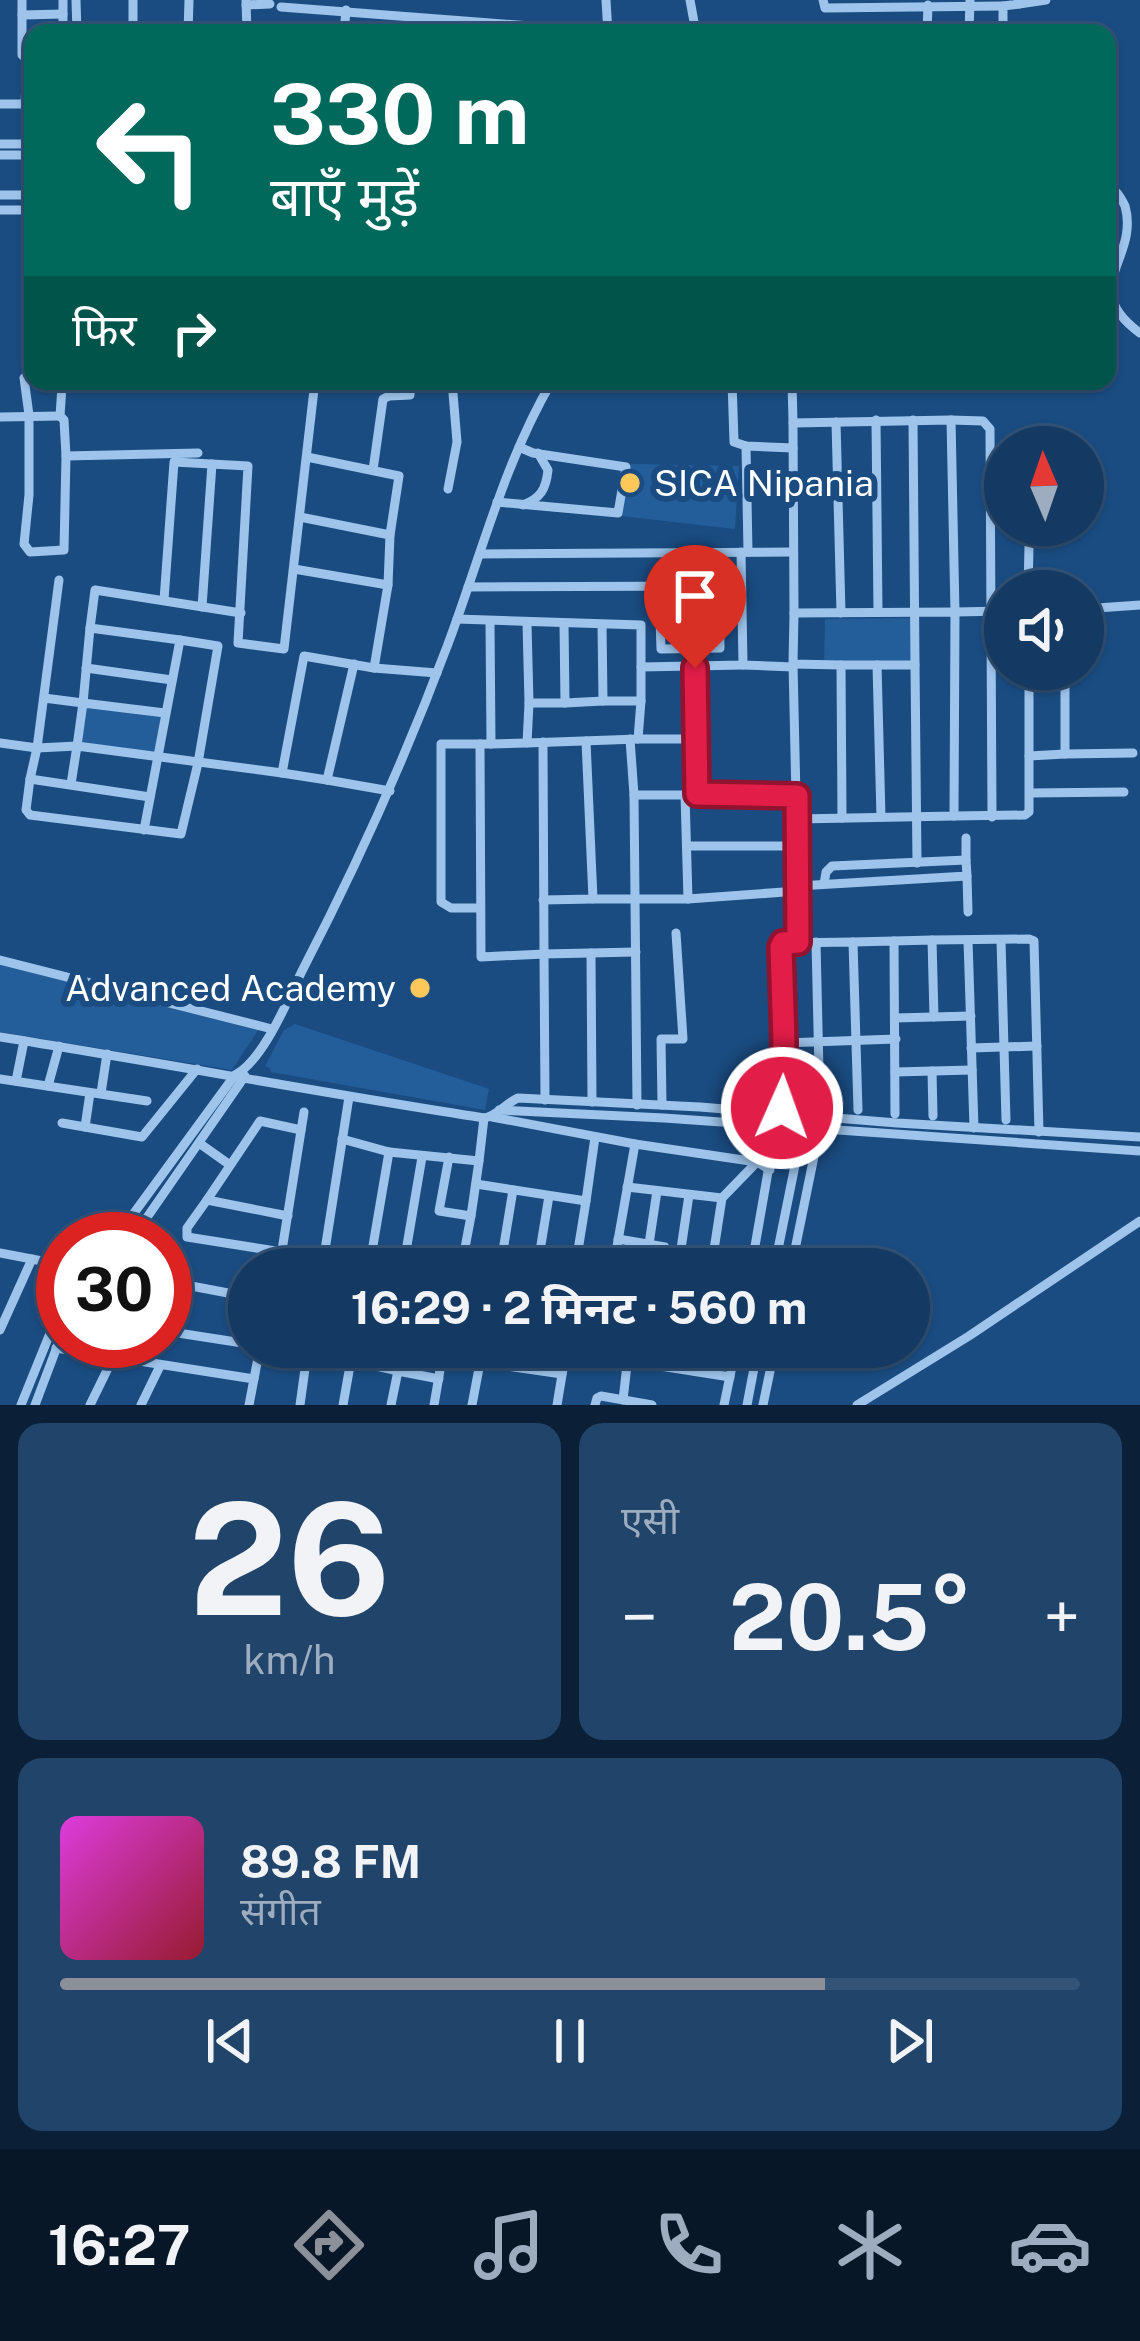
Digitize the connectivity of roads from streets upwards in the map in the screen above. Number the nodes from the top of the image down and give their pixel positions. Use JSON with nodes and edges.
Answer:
{"nodes":[{"id":1,"x":22,"y":0,"type":"edge"},
{"id":2,"x":63,"y":0,"type":"edge"},
{"id":3,"x":823,"y":0,"type":"edge"},
{"id":4,"x":1046,"y":0,"type":"edge"},
{"id":5,"x":246,"y":2,"type":"edge"},
{"id":6,"x":970,"y":2,"type":"edge"},
{"id":7,"x":1019,"y":2,"type":"edge"},
{"id":8,"x":302,"y":4,"type":"edge"},
{"id":9,"x":928,"y":5,"type":"junction"},
{"id":10,"x":1003,"y":6,"type":"junction"},
{"id":11,"x":346,"y":10,"type":"junction"},
{"id":12,"x":64,"y":14,"type":"junction"},
{"id":13,"x":22,"y":15,"type":"junction"},
{"id":14,"x":454,"y":20,"type":"junction"},
{"id":15,"x":64,"y":24,"type":"edge"},
{"id":16,"x":345,"y":24,"type":"edge"},
{"id":17,"x":454,"y":24,"type":"edge"},
{"id":18,"x":474,"y":24,"type":"edge"},
{"id":19,"x":927,"y":24,"type":"edge"},
{"id":20,"x":1003,"y":24,"type":"edge"},
{"id":21,"x":24,"y":56,"type":"edge"},
{"id":22,"x":1116,"y":191,"type":"edge"},
{"id":23,"x":1116,"y":277,"type":"edge"},
{"id":24,"x":1116,"y":307,"type":"edge"},
{"id":25,"x":1140,"y":333,"type":"edge"},
{"id":26,"x":26,"y":390,"type":"edge"},
{"id":27,"x":62,"y":390,"type":"edge"},
{"id":28,"x":314,"y":390,"type":"edge"},
{"id":29,"x":410,"y":390,"type":"edge"},
{"id":30,"x":453,"y":390,"type":"edge"},
{"id":31,"x":548,"y":390,"type":"edge"},
{"id":32,"x":732,"y":390,"type":"edge"},
{"id":33,"x":792,"y":390,"type":"edge"},
{"id":34,"x":0,"y":416,"type":"edge"},
{"id":35,"x":29,"y":416,"type":"junction"},
{"id":36,"x":60,"y":416,"type":"junction"},
{"id":37,"x":913,"y":420,"type":"junction"},
{"id":38,"x":951,"y":420,"type":"junction"},
{"id":39,"x":876,"y":421,"type":"junction"},
{"id":40,"x":836,"y":422,"type":"junction"},
{"id":41,"x":793,"y":423,"type":"junction"},
{"id":42,"x":746,"y":446,"type":"junction"},
{"id":43,"x":519,"y":447,"type":"junction"},
{"id":44,"x":793,"y":448,"type":"junction"},
{"id":45,"x":198,"y":453,"type":"dead end"},
{"id":46,"x":538,"y":453,"type":"junction"},
{"id":47,"x":66,"y":456,"type":"junction"},
{"id":48,"x":307,"y":457,"type":"junction"},
{"id":49,"x":212,"y":464,"type":"junction"},
{"id":50,"x":373,"y":470,"type":"junction"},
{"id":51,"x":448,"y":489,"type":"dead end"},
{"id":52,"x":497,"y":502,"type":"junction"},
{"id":53,"x":521,"y":506,"type":"junction"},
{"id":54,"x":300,"y":518,"type":"junction"},
{"id":55,"x":390,"y":535,"type":"junction"},
{"id":56,"x":1029,"y":546,"type":"dead end"},
{"id":57,"x":745,"y":552,"type":"junction"},
{"id":58,"x":793,"y":552,"type":"junction"},
{"id":59,"x":480,"y":554,"type":"junction"},
{"id":60,"x":294,"y":569,"type":"junction"},
{"id":61,"x":991,"y":570,"type":"edge"},
{"id":62,"x":1028,"y":570,"type":"edge"},
{"id":63,"x":59,"y":580,"type":"dead end"},
{"id":64,"x":388,"y":585,"type":"junction"},
{"id":65,"x":468,"y":587,"type":"junction"},
{"id":66,"x":659,"y":587,"type":"junction"},
{"id":67,"x":164,"y":600,"type":"junction"},
{"id":68,"x":1140,"y":605,"type":"edge"},
{"id":69,"x":202,"y":607,"type":"junction"},
{"id":70,"x":1104,"y":608,"type":"edge"},
{"id":71,"x":984,"y":611,"type":"edge"},
{"id":72,"x":878,"y":612,"type":"junction"},
{"id":73,"x":956,"y":612,"type":"junction"},
{"id":74,"x":242,"y":613,"type":"junction"},
{"id":75,"x":794,"y":613,"type":"junction"},
{"id":76,"x":841,"y":613,"type":"junction"},
{"id":77,"x":914,"y":613,"type":"junction"},
{"id":78,"x":457,"y":619,"type":"junction"},
{"id":79,"x":490,"y":621,"type":"junction"},
{"id":80,"x":527,"y":623,"type":"junction"},
{"id":81,"x":564,"y":623,"type":"junction"},
{"id":82,"x":602,"y":624,"type":"junction"},
{"id":83,"x":90,"y":628,"type":"junction"},
{"id":84,"x":180,"y":640,"type":"junction"},
{"id":85,"x":238,"y":643,"type":"junction"},
{"id":86,"x":218,"y":646,"type":"junction"},
{"id":87,"x":284,"y":650,"type":"junction"},
{"id":88,"x":304,"y":656,"type":"junction"},
{"id":89,"x":354,"y":664,"type":"junction"},
{"id":90,"x":878,"y":664,"type":"junction"},
{"id":91,"x":743,"y":665,"type":"junction"},
{"id":92,"x":793,"y":665,"type":"junction"},
{"id":93,"x":841,"y":665,"type":"junction"},
{"id":94,"x":915,"y":665,"type":"junction"},
{"id":95,"x":86,"y":668,"type":"junction"},
{"id":96,"x":374,"y":668,"type":"junction"},
{"id":97,"x":641,"y":668,"type":"junction"},
{"id":98,"x":695,"y":668,"type":"junction"},
{"id":99,"x":437,"y":674,"type":"junction"},
{"id":100,"x":172,"y":680,"type":"junction"},
{"id":101,"x":991,"y":690,"type":"edge"},
{"id":102,"x":1029,"y":690,"type":"edge"},
{"id":103,"x":1065,"y":690,"type":"edge"},
{"id":104,"x":44,"y":698,"type":"junction"},
{"id":105,"x":603,"y":701,"type":"junction"},
{"id":106,"x":641,"y":701,"type":"junction"},
{"id":107,"x":82,"y":703,"type":"junction"},
{"id":108,"x":565,"y":703,"type":"junction"},
{"id":109,"x":529,"y":704,"type":"junction"},
{"id":110,"x":165,"y":713,"type":"junction"},
{"id":111,"x":412,"y":738,"type":"junction"},
{"id":112,"x":634,"y":739,"type":"junction"},
{"id":113,"x":695,"y":739,"type":"junction"},
{"id":114,"x":586,"y":741,"type":"junction"},
{"id":115,"x":527,"y":742,"type":"junction"},
{"id":116,"x":543,"y":742,"type":"junction"},
{"id":117,"x":0,"y":743,"type":"edge"},
{"id":118,"x":441,"y":744,"type":"junction"},
{"id":119,"x":486,"y":744,"type":"junction"},
{"id":120,"x":76,"y":746,"type":"junction"},
{"id":121,"x":37,"y":748,"type":"junction"},
{"id":122,"x":1133,"y":752,"type":"dead end"},
{"id":123,"x":1065,"y":754,"type":"junction"},
{"id":124,"x":1029,"y":756,"type":"junction"},
{"id":125,"x":158,"y":758,"type":"junction"},
{"id":126,"x":198,"y":764,"type":"junction"},
{"id":127,"x":282,"y":773,"type":"junction"},
{"id":128,"x":30,"y":779,"type":"junction"},
{"id":129,"x":327,"y":780,"type":"junction"},
{"id":130,"x":71,"y":784,"type":"junction"},
{"id":131,"x":391,"y":791,"type":"junction"},
{"id":132,"x":1124,"y":792,"type":"dead end"},
{"id":133,"x":1030,"y":793,"type":"junction"},
{"id":134,"x":691,"y":794,"type":"junction"},
{"id":135,"x":634,"y":796,"type":"junction"},
{"id":136,"x":797,"y":796,"type":"junction"},
{"id":137,"x":150,"y":797,"type":"junction"},
{"id":138,"x":954,"y":816,"type":"junction"},
{"id":139,"x":917,"y":817,"type":"junction"},
{"id":140,"x":992,"y":817,"type":"junction"},
{"id":141,"x":842,"y":818,"type":"junction"},
{"id":142,"x":881,"y":818,"type":"junction"},
{"id":143,"x":798,"y":819,"type":"junction"},
{"id":144,"x":144,"y":830,"type":"junction"},
{"id":145,"x":966,"y":838,"type":"dead end"},
{"id":146,"x":687,"y":846,"type":"junction"},
{"id":147,"x":799,"y":846,"type":"junction"},
{"id":148,"x":966,"y":860,"type":"junction"},
{"id":149,"x":917,"y":862,"type":"junction"},
{"id":150,"x":967,"y":876,"type":"junction"},
{"id":151,"x":824,"y":884,"type":"junction"},
{"id":152,"x":798,"y":889,"type":"junction"},
{"id":153,"x":635,"y":897,"type":"junction"},
{"id":154,"x":592,"y":898,"type":"junction"},
{"id":155,"x":688,"y":898,"type":"junction"},
{"id":156,"x":543,"y":900,"type":"junction"},
{"id":157,"x":480,"y":908,"type":"junction"},
{"id":158,"x":968,"y":912,"type":"dead end"},
{"id":159,"x":676,"y":933,"type":"dead end"},
{"id":160,"x":932,"y":940,"type":"junction"},
{"id":161,"x":968,"y":940,"type":"junction"},
{"id":162,"x":1001,"y":940,"type":"junction"},
{"id":163,"x":894,"y":941,"type":"junction"},
{"id":164,"x":798,"y":942,"type":"junction"},
{"id":165,"x":816,"y":942,"type":"junction"},
{"id":166,"x":853,"y":942,"type":"junction"},
{"id":167,"x":636,"y":952,"type":"junction"},
{"id":168,"x":591,"y":953,"type":"junction"},
{"id":169,"x":544,"y":954,"type":"junction"},
{"id":170,"x":0,"y":960,"type":"edge"},
{"id":171,"x":970,"y":1016,"type":"junction"},
{"id":172,"x":895,"y":1018,"type":"junction"},
{"id":173,"x":934,"y":1018,"type":"junction"},
{"id":174,"x":272,"y":1029,"type":"junction"},
{"id":175,"x":0,"y":1037,"type":"edge"},
{"id":176,"x":896,"y":1039,"type":"junction"},
{"id":177,"x":856,"y":1040,"type":"junction"},
{"id":178,"x":24,"y":1041,"type":"junction"},
{"id":179,"x":819,"y":1041,"type":"junction"},
{"id":180,"x":784,"y":1042,"type":"junction"},
{"id":181,"x":59,"y":1046,"type":"junction"},
{"id":182,"x":1037,"y":1046,"type":"junction"},
{"id":183,"x":971,"y":1048,"type":"junction"},
{"id":184,"x":1004,"y":1048,"type":"junction"},
{"id":185,"x":107,"y":1054,"type":"junction"},
{"id":186,"x":196,"y":1069,"type":"junction"},
{"id":187,"x":972,"y":1070,"type":"junction"},
{"id":188,"x":932,"y":1071,"type":"junction"},
{"id":189,"x":896,"y":1072,"type":"junction"},
{"id":190,"x":241,"y":1074,"type":"junction"},
{"id":191,"x":0,"y":1079,"type":"edge"},
{"id":192,"x":16,"y":1081,"type":"junction"},
{"id":193,"x":48,"y":1086,"type":"junction"},
{"id":194,"x":96,"y":1093,"type":"junction"},
{"id":195,"x":349,"y":1097,"type":"junction"},
{"id":196,"x":545,"y":1100,"type":"junction"},
{"id":197,"x":147,"y":1101,"type":"dead end"},
{"id":198,"x":592,"y":1102,"type":"junction"},
{"id":199,"x":637,"y":1105,"type":"junction"},
{"id":200,"x":662,"y":1105,"type":"junction"},
{"id":201,"x":858,"y":1110,"type":"dead end"},
{"id":202,"x":304,"y":1112,"type":"dead end"},
{"id":203,"x":782,"y":1113,"type":"junction"},
{"id":204,"x":805,"y":1114,"type":"junction"},
{"id":205,"x":895,"y":1114,"type":"dead end"},
{"id":206,"x":492,"y":1115,"type":"junction"},
{"id":207,"x":821,"y":1116,"type":"junction"},
{"id":208,"x":933,"y":1116,"type":"dead end"},
{"id":209,"x":1006,"y":1120,"type":"dead end"},
{"id":210,"x":62,"y":1123,"type":"dead end"},
{"id":211,"x":776,"y":1126,"type":"junction"},
{"id":212,"x":85,"y":1127,"type":"junction"},
{"id":213,"x":803,"y":1127,"type":"junction"},
{"id":214,"x":974,"y":1128,"type":"junction"},
{"id":215,"x":820,"y":1129,"type":"junction"},
{"id":216,"x":301,"y":1130,"type":"junction"},
{"id":217,"x":1039,"y":1132,"type":"junction"},
{"id":218,"x":596,"y":1137,"type":"junction"},
{"id":219,"x":1140,"y":1137,"type":"edge"},
{"id":220,"x":342,"y":1139,"type":"junction"},
{"id":221,"x":199,"y":1144,"type":"junction"},
{"id":222,"x":635,"y":1144,"type":"junction"},
{"id":223,"x":1140,"y":1150,"type":"edge"},
{"id":224,"x":389,"y":1152,"type":"junction"},
{"id":225,"x":449,"y":1156,"type":"junction"},
{"id":226,"x":422,"y":1157,"type":"junction"},
{"id":227,"x":479,"y":1161,"type":"junction"},
{"id":228,"x":757,"y":1162,"type":"junction"},
{"id":229,"x":230,"y":1166,"type":"junction"},
{"id":230,"x":770,"y":1169,"type":"junction"},
{"id":231,"x":476,"y":1184,"type":"junction"},
{"id":232,"x":627,"y":1187,"type":"junction"},
{"id":233,"x":514,"y":1190,"type":"junction"},
{"id":234,"x":657,"y":1191,"type":"junction"},
{"id":235,"x":689,"y":1195,"type":"junction"},
{"id":236,"x":549,"y":1196,"type":"junction"},
{"id":237,"x":722,"y":1198,"type":"junction"},
{"id":238,"x":207,"y":1201,"type":"junction"},
{"id":239,"x":586,"y":1202,"type":"junction"},
{"id":240,"x":414,"y":1207,"type":"junction"},
{"id":241,"x":439,"y":1211,"type":"junction"},
{"id":242,"x":136,"y":1212,"type":"edge"},
{"id":243,"x":151,"y":1212,"type":"edge"},
{"id":244,"x":288,"y":1216,"type":"junction"},
{"id":245,"x":471,"y":1216,"type":"junction"},
{"id":246,"x":1140,"y":1221,"type":"edge"},
{"id":247,"x":618,"y":1239,"type":"junction"},
{"id":248,"x":649,"y":1244,"type":"junction"},
{"id":249,"x":665,"y":1247,"type":"dead end"},
{"id":250,"x":257,"y":1248,"type":"edge"},
{"id":251,"x":283,"y":1248,"type":"edge"},
{"id":252,"x":325,"y":1248,"type":"edge"},
{"id":253,"x":373,"y":1248,"type":"edge"},
{"id":254,"x":407,"y":1248,"type":"edge"},
{"id":255,"x":465,"y":1248,"type":"edge"},
{"id":256,"x":504,"y":1248,"type":"edge"},
{"id":257,"x":540,"y":1248,"type":"edge"},
{"id":258,"x":578,"y":1248,"type":"edge"},
{"id":259,"x":616,"y":1248,"type":"edge"},
{"id":260,"x":681,"y":1248,"type":"edge"},
{"id":261,"x":714,"y":1248,"type":"edge"},
{"id":262,"x":755,"y":1248,"type":"edge"},
{"id":263,"x":778,"y":1248,"type":"edge"},
{"id":264,"x":795,"y":1248,"type":"edge"},
{"id":265,"x":0,"y":1253,"type":"edge"},
{"id":266,"x":32,"y":1259,"type":"junction"},
{"id":267,"x":36,"y":1260,"type":"edge"},
{"id":268,"x":192,"y":1286,"type":"edge"},
{"id":269,"x":228,"y":1293,"type":"edge"},
{"id":270,"x":0,"y":1295,"type":"edge"},
{"id":271,"x":13,"y":1298,"type":"junction"},
{"id":272,"x":0,"y":1330,"type":"edge"},
{"id":273,"x":192,"y":1335,"type":"edge"},
{"id":274,"x":228,"y":1341,"type":"edge"},
{"id":275,"x":36,"y":1368,"type":"edge"},
{"id":276,"x":49,"y":1368,"type":"edge"},
{"id":277,"x":108,"y":1368,"type":"edge"},
{"id":278,"x":159,"y":1368,"type":"edge"},
{"id":279,"x":176,"y":1368,"type":"edge"},
{"id":280,"x":256,"y":1368,"type":"edge"},
{"id":281,"x":305,"y":1368,"type":"edge"},
{"id":282,"x":350,"y":1368,"type":"edge"},
{"id":283,"x":385,"y":1368,"type":"edge"},
{"id":284,"x":441,"y":1368,"type":"edge"},
{"id":285,"x":479,"y":1368,"type":"edge"},
{"id":286,"x":521,"y":1368,"type":"edge"},
{"id":287,"x":563,"y":1368,"type":"edge"},
{"id":288,"x":626,"y":1368,"type":"edge"},
{"id":289,"x":672,"y":1368,"type":"edge"},
{"id":290,"x":732,"y":1368,"type":"edge"},
{"id":291,"x":754,"y":1368,"type":"edge"},
{"id":292,"x":771,"y":1368,"type":"edge"},
{"id":293,"x":398,"y":1371,"type":"junction"},
{"id":294,"x":562,"y":1374,"type":"junction"},
{"id":295,"x":730,"y":1377,"type":"junction"},
{"id":296,"x":254,"y":1378,"type":"junction"},
{"id":297,"x":439,"y":1379,"type":"junction"},
{"id":298,"x":623,"y":1400,"type":"junction"},
{"id":299,"x":21,"y":1405,"type":"edge"},
{"id":300,"x":35,"y":1405,"type":"edge"},
{"id":301,"x":90,"y":1405,"type":"edge"},
{"id":302,"x":141,"y":1405,"type":"edge"},
{"id":303,"x":249,"y":1405,"type":"edge"},
{"id":304,"x":300,"y":1405,"type":"edge"},
{"id":305,"x":343,"y":1405,"type":"edge"},
{"id":306,"x":391,"y":1405,"type":"edge"},
{"id":307,"x":434,"y":1405,"type":"edge"},
{"id":308,"x":472,"y":1405,"type":"edge"},
{"id":309,"x":557,"y":1405,"type":"edge"},
{"id":310,"x":595,"y":1405,"type":"edge"},
{"id":311,"x":649,"y":1405,"type":"edge"},
{"id":312,"x":724,"y":1405,"type":"edge"},
{"id":313,"x":747,"y":1405,"type":"edge"},
{"id":314,"x":763,"y":1405,"type":"edge"},
{"id":315,"x":857,"y":1405,"type":"edge"}],
"edges":[{"from":1,"to":13,"type":"street"},
{"from":2,"to":12,"type":"street"},
{"from":3,"to":9,"type":"street"},
{"from":4,"to":7,"type":"street"},
{"from":5,"to":8,"type":"street"},
{"from":6,"to":9,"type":"street"},
{"from":6,"to":10,"type":"street"},
{"from":7,"to":10,"type":"street"},
{"from":8,"to":11,"type":"street"},
{"from":9,"to":19,"type":"street"},
{"from":10,"to":20,"type":"street"},
{"from":11,"to":14,"type":"street"},
{"from":11,"to":16,"type":"street"},
{"from":12,"to":13,"type":"street"},
{"from":12,"to":15,"type":"street"},
{"from":13,"to":21,"type":"street"},
{"from":14,"to":17,"type":"street"},
{"from":14,"to":18,"type":"street"},
{"from":22,"to":23,"type":"street"},
{"from":24,"to":25,"type":"street"},
{"from":26,"to":35,"type":"street"},
{"from":27,"to":36,"type":"street"},
{"from":28,"to":48,"type":"street"},
{"from":29,"to":50,"type":"street"},
{"from":30,"to":51,"type":"street"},
{"from":31,"to":43,"type":"street"},
{"from":32,"to":42,"type":"street"},
{"from":33,"to":41,"type":"street"},
{"from":34,"to":35,"type":"street"},
{"from":35,"to":36,"type":"street"},
{"from":35,"to":47,"type":"street"},
{"from":36,"to":47,"type":"street"},
{"from":37,"to":38,"type":"street"},
{"from":37,"to":39,"type":"street"},
{"from":37,"to":77,"type":"street"},
{"from":38,"to":61,"type":"street"},
{"from":38,"to":73,"type":"street"},
{"from":39,"to":40,"type":"street"},
{"from":39,"to":72,"type":"street"},
{"from":40,"to":41,"type":"street"},
{"from":40,"to":76,"type":"street"},
{"from":41,"to":44,"type":"street"},
{"from":42,"to":44,"type":"street"},
{"from":42,"to":57,"type":"street"},
{"from":43,"to":46,"type":"street"},
{"from":43,"to":52,"type":"street"},
{"from":44,"to":58,"type":"street"},
{"from":45,"to":47,"type":"street"},
{"from":46,"to":53,"type":"street"},
{"from":46,"to":53,"type":"street"},
{"from":48,"to":50,"type":"street"},
{"from":48,"to":54,"type":"street"},
{"from":49,"to":67,"type":"street"},
{"from":49,"to":69,"type":"street"},
{"from":49,"to":74,"type":"street"},
{"from":50,"to":55,"type":"street"},
{"from":52,"to":53,"type":"street"},
{"from":52,"to":59,"type":"street"},
{"from":54,"to":55,"type":"street"},
{"from":54,"to":60,"type":"street"},
{"from":55,"to":64,"type":"street"},
{"from":56,"to":62,"type":"street"},
{"from":57,"to":58,"type":"street"},
{"from":57,"to":59,"type":"street"},
{"from":57,"to":91,"type":"street"},
{"from":58,"to":75,"type":"street"},
{"from":59,"to":65,"type":"street"},
{"from":60,"to":64,"type":"street"},
{"from":60,"to":87,"type":"street"},
{"from":63,"to":104,"type":"street"},
{"from":64,"to":96,"type":"street"},
{"from":65,"to":66,"type":"street"},
{"from":65,"to":78,"type":"street"},
{"from":66,"to":66,"type":"street"},
{"from":67,"to":69,"type":"street"},
{"from":67,"to":83,"type":"street"},
{"from":68,"to":70,"type":"street"},
{"from":69,"to":74,"type":"street"},
{"from":71,"to":73,"type":"street"},
{"from":72,"to":76,"type":"street"},
{"from":72,"to":77,"type":"street"},
{"from":73,"to":77,"type":"street"},
{"from":73,"to":138,"type":"street"},
{"from":74,"to":85,"type":"street"},
{"from":75,"to":76,"type":"street"},
{"from":75,"to":92,"type":"street"},
{"from":77,"to":94,"type":"street"},
{"from":78,"to":79,"type":"street"},
{"from":78,"to":99,"type":"street"},
{"from":79,"to":80,"type":"street"},
{"from":79,"to":119,"type":"street"},
{"from":80,"to":81,"type":"street"},
{"from":80,"to":109,"type":"street"},
{"from":81,"to":82,"type":"street"},
{"from":81,"to":108,"type":"street"},
{"from":82,"to":97,"type":"street"},
{"from":82,"to":105,"type":"street"},
{"from":83,"to":84,"type":"street"},
{"from":83,"to":95,"type":"street"},
{"from":84,"to":86,"type":"street"},
{"from":84,"to":100,"type":"street"},
{"from":85,"to":86,"type":"street"},
{"from":85,"to":87,"type":"street"},
{"from":86,"to":126,"type":"street"},
{"from":87,"to":88,"type":"street"},
{"from":88,"to":89,"type":"street"},
{"from":88,"to":127,"type":"street"},
{"from":89,"to":96,"type":"street"},
{"from":89,"to":129,"type":"street"},
{"from":90,"to":93,"type":"street"},
{"from":90,"to":94,"type":"street"},
{"from":90,"to":142,"type":"street"},
{"from":91,"to":92,"type":"street"},
{"from":91,"to":98,"type":"street"},
{"from":92,"to":93,"type":"street"},
{"from":92,"to":136,"type":"street"},
{"from":93,"to":141,"type":"street"},
{"from":94,"to":139,"type":"street"},
{"from":95,"to":100,"type":"street"},
{"from":95,"to":107,"type":"street"},
{"from":96,"to":99,"type":"street"},
{"from":97,"to":98,"type":"street"},
{"from":97,"to":106,"type":"street"},
{"from":98,"to":113,"type":"street"},
{"from":99,"to":111,"type":"street"},
{"from":100,"to":110,"type":"street"},
{"from":101,"to":140,"type":"street"},
{"from":102,"to":124,"type":"street"},
{"from":103,"to":123,"type":"street"},
{"from":104,"to":107,"type":"street"},
{"from":104,"to":121,"type":"street"},
{"from":105,"to":106,"type":"street"},
{"from":105,"to":108,"type":"street"},
{"from":106,"to":112,"type":"street"},
{"from":107,"to":110,"type":"street"},
{"from":107,"to":120,"type":"street"},
{"from":108,"to":109,"type":"street"},
{"from":109,"to":115,"type":"street"},
{"from":110,"to":125,"type":"street"},
{"from":111,"to":118,"type":"street"},
{"from":111,"to":131,"type":"street"},
{"from":112,"to":113,"type":"street"},
{"from":112,"to":114,"type":"street"},
{"from":112,"to":135,"type":"street"},
{"from":113,"to":134,"type":"street"},
{"from":114,"to":116,"type":"street"},
{"from":114,"to":154,"type":"street"},
{"from":115,"to":116,"type":"street"},
{"from":115,"to":119,"type":"street"},
{"from":116,"to":156,"type":"street"},
{"from":117,"to":121,"type":"street"},
{"from":118,"to":119,"type":"street"},
{"from":118,"to":157,"type":"street"},
{"from":119,"to":157,"type":"street"},
{"from":120,"to":121,"type":"street"},
{"from":120,"to":125,"type":"street"},
{"from":120,"to":130,"type":"street"},
{"from":121,"to":128,"type":"street"},
{"from":122,"to":123,"type":"street"},
{"from":123,"to":124,"type":"street"},
{"from":124,"to":133,"type":"street"},
{"from":125,"to":126,"type":"street"},
{"from":125,"to":137,"type":"street"},
{"from":126,"to":127,"type":"street"},
{"from":126,"to":144,"type":"street"},
{"from":127,"to":129,"type":"street"},
{"from":128,"to":130,"type":"street"},
{"from":128,"to":144,"type":"street"},
{"from":129,"to":131,"type":"street"},
{"from":130,"to":137,"type":"street"},
{"from":131,"to":174,"type":"street"},
{"from":132,"to":133,"type":"street"},
{"from":133,"to":140,"type":"street"},
{"from":134,"to":135,"type":"street"},
{"from":134,"to":136,"type":"street"},
{"from":134,"to":146,"type":"street"},
{"from":135,"to":153,"type":"street"},
{"from":136,"to":143,"type":"street"},
{"from":137,"to":144,"type":"street"},
{"from":138,"to":139,"type":"street"},
{"from":138,"to":140,"type":"street"},
{"from":139,"to":142,"type":"street"},
{"from":139,"to":149,"type":"street"},
{"from":141,"to":142,"type":"street"},
{"from":141,"to":143,"type":"street"},
{"from":143,"to":147,"type":"street"},
{"from":145,"to":148,"type":"street"},
{"from":146,"to":147,"type":"street"},
{"from":146,"to":155,"type":"street"},
{"from":147,"to":152,"type":"street"},
{"from":148,"to":149,"type":"street"},
{"from":148,"to":150,"type":"street"},
{"from":149,"to":151,"type":"street"},
{"from":150,"to":151,"type":"street"},
{"from":150,"to":158,"type":"street"},
{"from":151,"to":152,"type":"street"},
{"from":152,"to":155,"type":"street"},
{"from":152,"to":164,"type":"street"},
{"from":153,"to":154,"type":"street"},
{"from":153,"to":155,"type":"street"},
{"from":153,"to":167,"type":"street"},
{"from":154,"to":156,"type":"street"},
{"from":156,"to":169,"type":"street"},
{"from":157,"to":169,"type":"street"},
{"from":159,"to":200,"type":"street"},
{"from":160,"to":161,"type":"street"},
{"from":160,"to":163,"type":"street"},
{"from":160,"to":173,"type":"street"},
{"from":161,"to":162,"type":"street"},
{"from":161,"to":171,"type":"street"},
{"from":162,"to":182,"type":"street"},
{"from":162,"to":184,"type":"street"},
{"from":163,"to":166,"type":"street"},
{"from":163,"to":172,"type":"street"},
{"from":164,"to":165,"type":"street"},
{"from":164,"to":180,"type":"street"},
{"from":165,"to":166,"type":"street"},
{"from":165,"to":179,"type":"street"},
{"from":166,"to":177,"type":"street"},
{"from":167,"to":168,"type":"street"},
{"from":167,"to":199,"type":"street"},
{"from":168,"to":169,"type":"street"},
{"from":168,"to":198,"type":"street"},
{"from":169,"to":196,"type":"street"},
{"from":170,"to":174,"type":"street"},
{"from":171,"to":173,"type":"street"},
{"from":171,"to":183,"type":"street"},
{"from":172,"to":173,"type":"street"},
{"from":172,"to":176,"type":"street"},
{"from":174,"to":190,"type":"street"},
{"from":175,"to":178,"type":"street"},
{"from":176,"to":177,"type":"street"},
{"from":176,"to":189,"type":"street"},
{"from":177,"to":179,"type":"street"},
{"from":177,"to":201,"type":"street"},
{"from":178,"to":181,"type":"street"},
{"from":178,"to":192,"type":"street"},
{"from":179,"to":180,"type":"street"},
{"from":179,"to":207,"type":"street"},
{"from":180,"to":203,"type":"street"},
{"from":181,"to":185,"type":"street"},
{"from":181,"to":193,"type":"street"},
{"from":182,"to":184,"type":"street"},
{"from":182,"to":217,"type":"street"},
{"from":183,"to":184,"type":"street"},
{"from":183,"to":187,"type":"street"},
{"from":184,"to":209,"type":"street"},
{"from":185,"to":186,"type":"street"},
{"from":185,"to":194,"type":"street"},
{"from":186,"to":190,"type":"street"},
{"from":186,"to":212,"type":"street"},
{"from":187,"to":188,"type":"street"},
{"from":187,"to":214,"type":"street"},
{"from":188,"to":189,"type":"street"},
{"from":188,"to":208,"type":"street"},
{"from":189,"to":205,"type":"street"},
{"from":190,"to":195,"type":"street"},
{"from":190,"to":221,"type":"street"},
{"from":190,"to":242,"type":"street"},
{"from":191,"to":192,"type":"street"},
{"from":192,"to":193,"type":"street"},
{"from":193,"to":194,"type":"street"},
{"from":194,"to":197,"type":"street"},
{"from":194,"to":212,"type":"street"},
{"from":195,"to":206,"type":"street"},
{"from":195,"to":220,"type":"street"},
{"from":196,"to":198,"type":"street"},
{"from":196,"to":206,"type":"street"},
{"from":198,"to":199,"type":"street"},
{"from":199,"to":200,"type":"street"},
{"from":200,"to":203,"type":"street"},
{"from":202,"to":216,"type":"street"},
{"from":203,"to":204,"type":"street"},
{"from":204,"to":207,"type":"street"},
{"from":204,"to":213,"type":"street"},
{"from":206,"to":211,"type":"street"},
{"from":206,"to":218,"type":"street"},
{"from":206,"to":227,"type":"street"},
{"from":207,"to":214,"type":"street"},
{"from":207,"to":215,"type":"street"},
{"from":210,"to":212,"type":"street"},
{"from":211,"to":213,"type":"street"},
{"from":211,"to":230,"type":"street"},
{"from":213,"to":215,"type":"street"},
{"from":213,"to":263,"type":"street"},
{"from":214,"to":217,"type":"street"},
{"from":215,"to":223,"type":"street"},
{"from":215,"to":264,"type":"street"},
{"from":216,"to":229,"type":"street"},
{"from":216,"to":244,"type":"street"},
{"from":217,"to":219,"type":"street"},
{"from":218,"to":222,"type":"street"},
{"from":218,"to":239,"type":"street"},
{"from":220,"to":224,"type":"street"},
{"from":220,"to":252,"type":"street"},
{"from":221,"to":229,"type":"street"},
{"from":221,"to":243,"type":"street"},
{"from":222,"to":228,"type":"street"},
{"from":222,"to":232,"type":"street"},
{"from":224,"to":226,"type":"street"},
{"from":224,"to":253,"type":"street"},
{"from":225,"to":226,"type":"street"},
{"from":225,"to":227,"type":"street"},
{"from":225,"to":241,"type":"street"},
{"from":226,"to":240,"type":"street"},
{"from":227,"to":231,"type":"street"},
{"from":228,"to":230,"type":"street"},
{"from":228,"to":237,"type":"street"},
{"from":229,"to":238,"type":"street"},
{"from":230,"to":262,"type":"street"},
{"from":231,"to":233,"type":"street"},
{"from":231,"to":245,"type":"street"},
{"from":232,"to":234,"type":"street"},
{"from":232,"to":247,"type":"street"},
{"from":233,"to":236,"type":"street"},
{"from":233,"to":256,"type":"street"},
{"from":234,"to":235,"type":"street"},
{"from":234,"to":248,"type":"street"},
{"from":235,"to":237,"type":"street"},
{"from":235,"to":260,"type":"street"},
{"from":236,"to":239,"type":"street"},
{"from":236,"to":257,"type":"street"},
{"from":237,"to":261,"type":"street"},
{"from":238,"to":244,"type":"street"},
{"from":238,"to":250,"type":"street"},
{"from":239,"to":258,"type":"street"},
{"from":240,"to":241,"type":"street"},
{"from":240,"to":254,"type":"street"},
{"from":241,"to":245,"type":"street"},
{"from":244,"to":251,"type":"street"},
{"from":245,"to":255,"type":"street"},
{"from":246,"to":315,"type":"street"},
{"from":247,"to":248,"type":"street"},
{"from":247,"to":259,"type":"street"},
{"from":248,"to":249,"type":"street"},
{"from":265,"to":266,"type":"street"},
{"from":266,"to":267,"type":"street"},
{"from":266,"to":271,"type":"street"},
{"from":268,"to":269,"type":"street"},
{"from":270,"to":271,"type":"street"},
{"from":271,"to":272,"type":"street"},
{"from":273,"to":274,"type":"street"},
{"from":275,"to":299,"type":"street"},
{"from":276,"to":300,"type":"street"},
{"from":277,"to":301,"type":"street"},
{"from":278,"to":302,"type":"street"},
{"from":279,"to":296,"type":"street"},
{"from":280,"to":296,"type":"street"},
{"from":281,"to":304,"type":"street"},
{"from":282,"to":305,"type":"street"},
{"from":283,"to":293,"type":"street"},
{"from":284,"to":297,"type":"street"},
{"from":285,"to":308,"type":"street"},
{"from":286,"to":294,"type":"street"},
{"from":287,"to":294,"type":"street"},
{"from":288,"to":298,"type":"street"},
{"from":289,"to":295,"type":"street"},
{"from":290,"to":295,"type":"street"},
{"from":291,"to":313,"type":"street"},
{"from":292,"to":314,"type":"street"},
{"from":293,"to":297,"type":"street"},
{"from":293,"to":306,"type":"street"},
{"from":294,"to":309,"type":"street"},
{"from":295,"to":312,"type":"street"},
{"from":296,"to":303,"type":"street"},
{"from":297,"to":307,"type":"street"},
{"from":298,"to":310,"type":"street"},
{"from":298,"to":311,"type":"street"}]}
